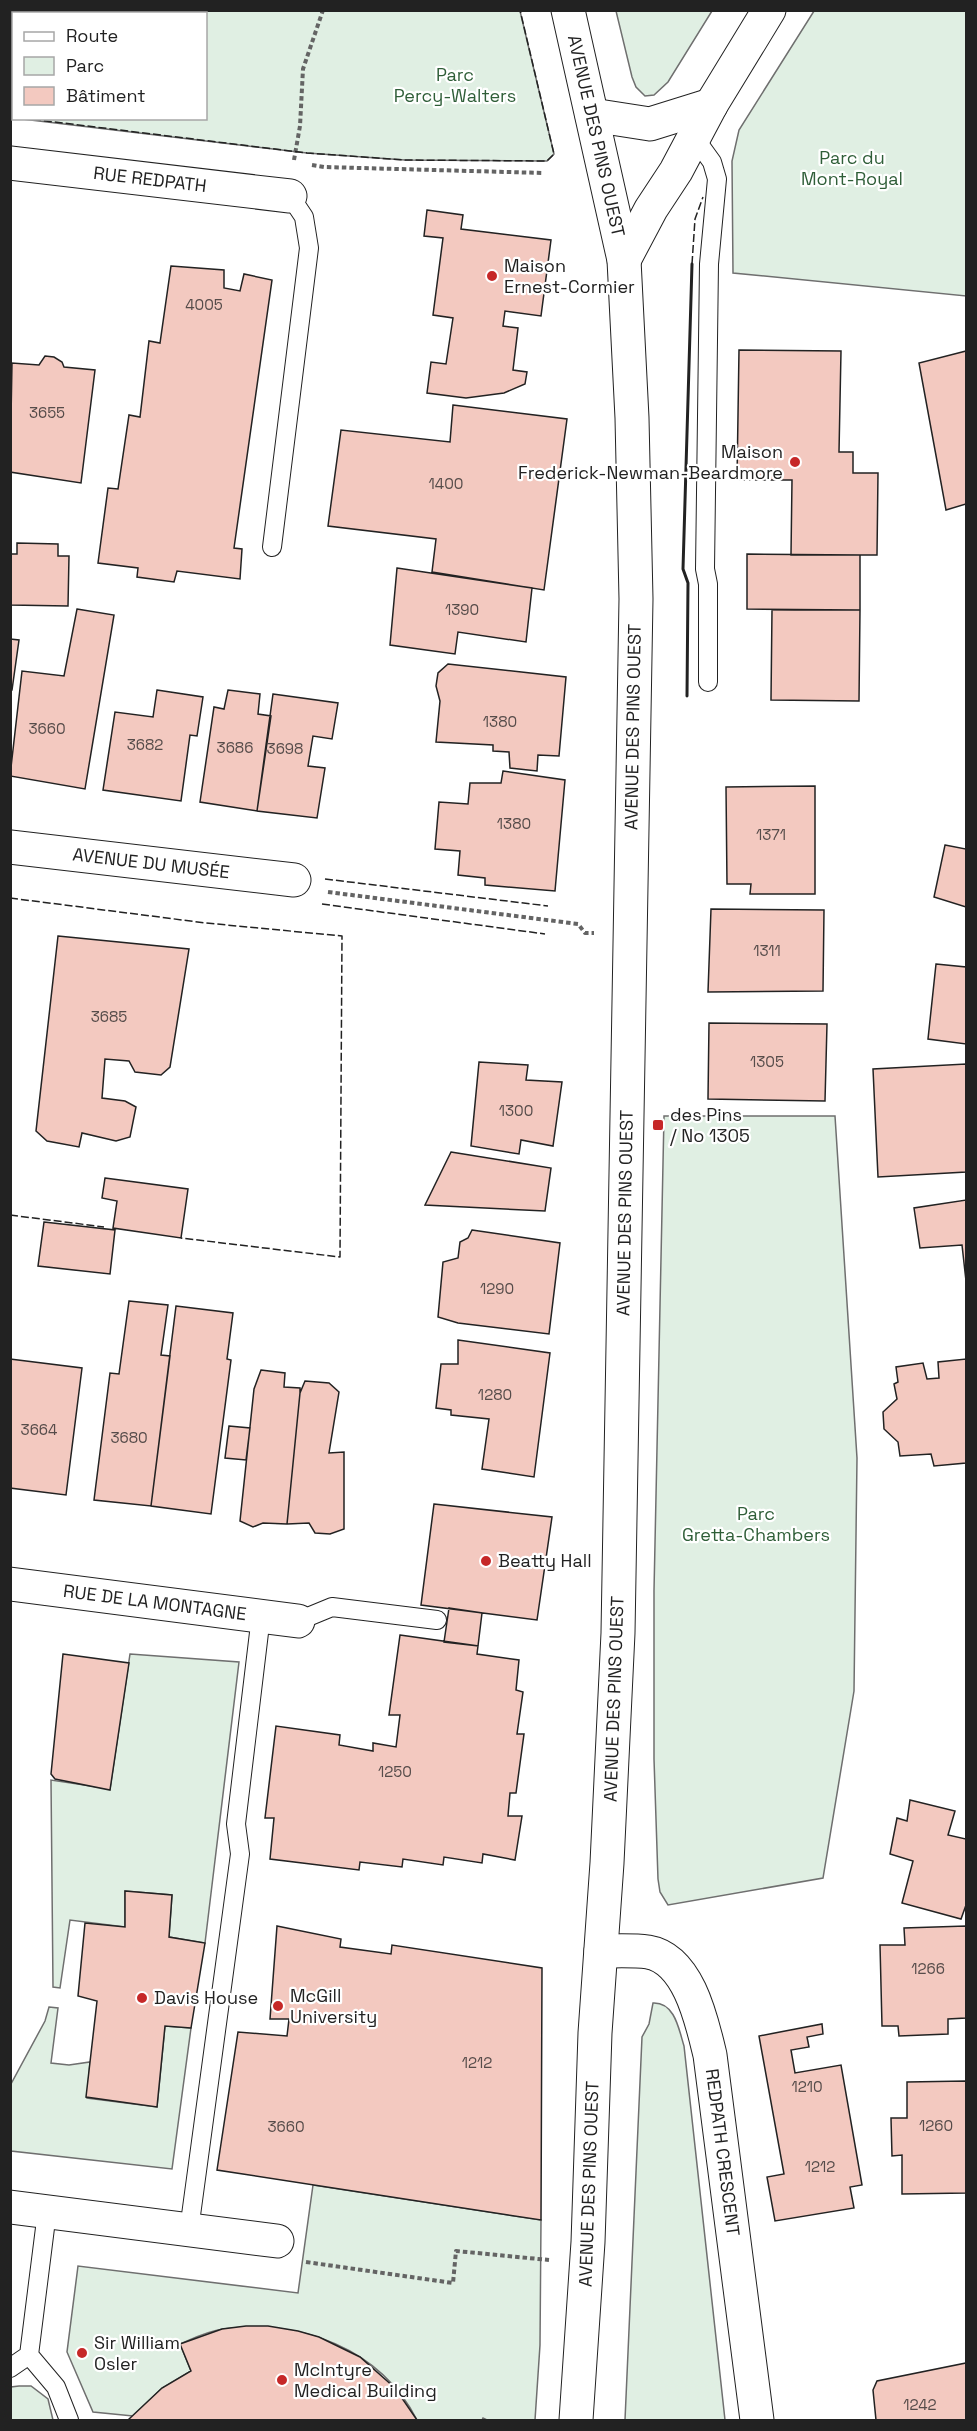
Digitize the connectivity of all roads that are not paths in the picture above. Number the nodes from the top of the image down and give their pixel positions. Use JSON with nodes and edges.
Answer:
{"nodes":[{"id":1,"x":568,"y":10,"type":"edge"},
{"id":2,"x":769,"y":10,"type":"edge"},
{"id":3,"x":711,"y":105,"type":"junction"},
{"id":4,"x":592,"y":115,"type":"junction"},
{"id":5,"x":694,"y":137,"type":"junction"},
{"id":6,"x":10,"y":163,"type":"edge"},
{"id":7,"x":290,"y":196,"type":"joint"},
{"id":8,"x":624,"y":260,"type":"junction"},
{"id":9,"x":272,"y":547,"type":"dead end"},
{"id":10,"x":708,"y":682,"type":"dead end"},
{"id":11,"x":10,"y":847,"type":"edge"},
{"id":12,"x":308,"y":886,"type":"road end"},
{"id":13,"x":10,"y":1584,"type":"edge"},
{"id":14,"x":261,"y":1616,"type":"junction"},
{"id":15,"x":437,"y":1620,"type":"dead end"},
{"id":16,"x":298,"y":1621,"type":"joint"},
{"id":17,"x":601,"y":1951,"type":"junction"},
{"id":18,"x":10,"y":2207,"type":"edge"},
{"id":19,"x":47,"y":2212,"type":"junction"},
{"id":20,"x":189,"y":2230,"type":"junction"},
{"id":21,"x":277,"y":2241,"type":"dead end"},
{"id":22,"x":29,"y":2355,"type":"junction"},
{"id":23,"x":10,"y":2368,"type":"edge"},
{"id":24,"x":69,"y":2421,"type":"edge"},
{"id":25,"x":576,"y":2421,"type":"edge"},
{"id":26,"x":757,"y":2421,"type":"edge"}],
"edges":[{"from":1,"to":4,"type":"main road","name":"AVENUE DES PINS OUEST"},
{"from":2,"to":3,"type":"main road"},
{"from":3,"to":4,"type":"main road"},
{"from":3,"to":5,"type":"main road"},
{"from":4,"to":8,"type":"main road","name":"AVENUE DES PINS OUEST"},
{"from":5,"to":8,"type":"main road"},
{"from":5,"to":10,"type":"lane"},
{"from":6,"to":7,"type":"main road","name":"RUE REDPATH"},
{"from":7,"to":9,"type":"lane"},
{"from":8,"to":17,"type":"main road","name":"AVENUE DES PINS OUEST"},
{"from":11,"to":12,"type":"main road","name":"AVENUE DU MUSÉE"},
{"from":13,"to":14,"type":"main road","name":"RUE DE LA MONTAGNE"},
{"from":14,"to":16,"type":"main road","name":"RUE DE LA MONTAGNE"},
{"from":14,"to":20,"type":"lane"},
{"from":15,"to":16,"type":"lane"},
{"from":17,"to":25,"type":"main road","name":"AVENUE DES PINS OUEST"},
{"from":17,"to":26,"type":"main road","name":"REDPATH CRESCENT"},
{"from":18,"to":19,"type":"main road"},
{"from":19,"to":20,"type":"main road"},
{"from":19,"to":22,"type":"lane"},
{"from":20,"to":21,"type":"main road"},
{"from":22,"to":23,"type":"lane"},
{"from":22,"to":24,"type":"lane"}]}
